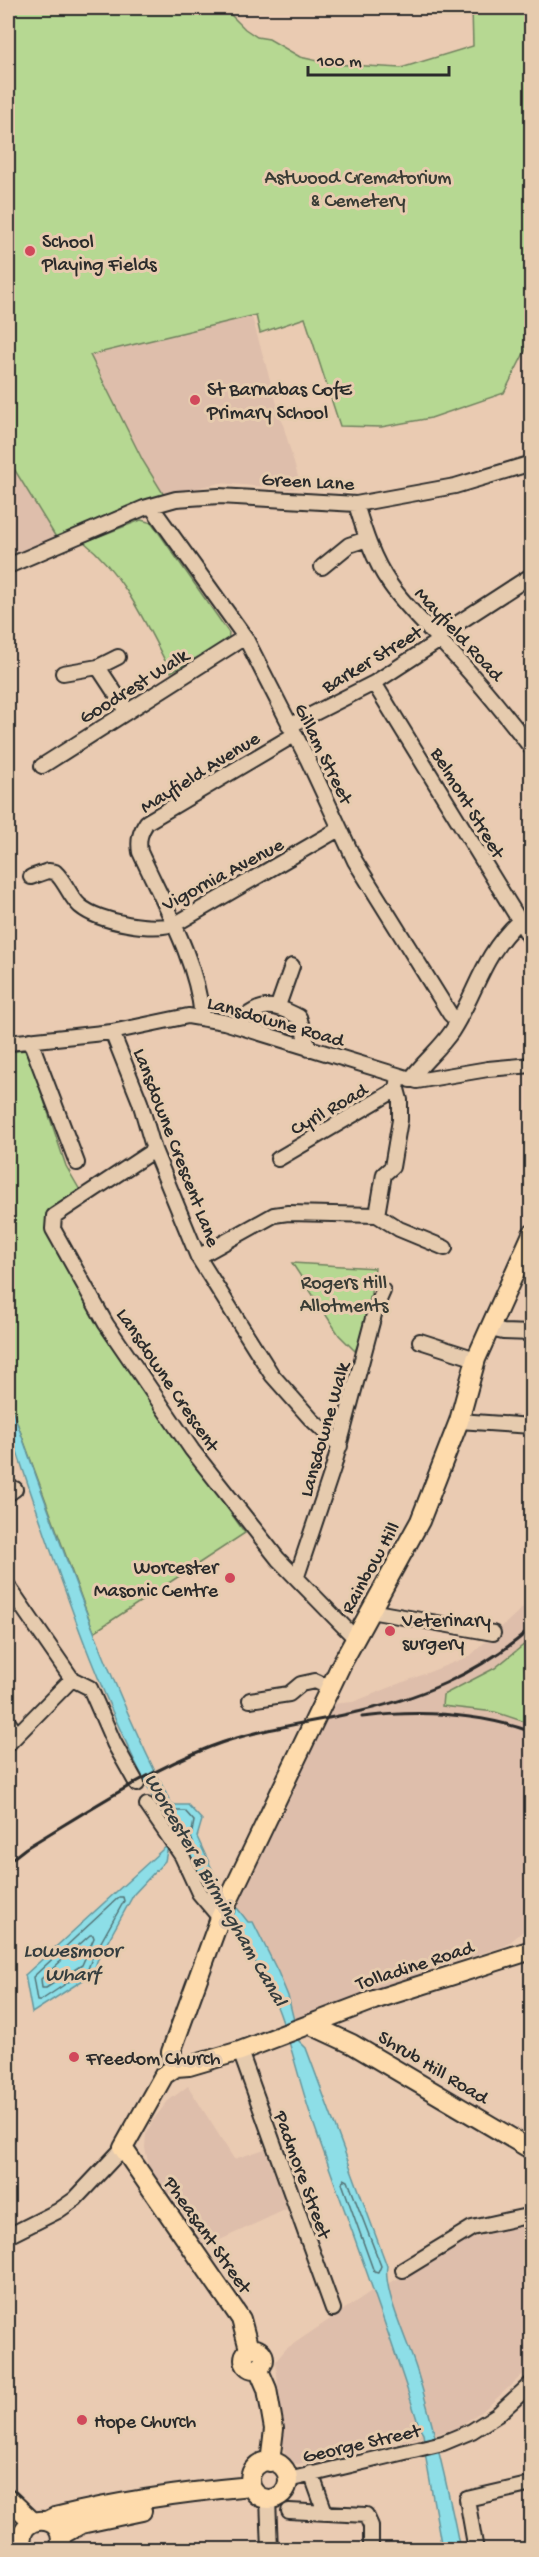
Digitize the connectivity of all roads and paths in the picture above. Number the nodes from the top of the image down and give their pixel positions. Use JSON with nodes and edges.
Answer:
{"nodes":[{"id":1,"x":531,"y":463,"type":"edge"},
{"id":2,"x":356,"y":504,"type":"junction"},
{"id":3,"x":151,"y":506,"type":"junction"},
{"id":4,"x":367,"y":539,"type":"junction"},
{"id":5,"x":8,"y":566,"type":"edge"},
{"id":6,"x":322,"y":567,"type":"dead end"},
{"id":7,"x":531,"y":575,"type":"edge"},
{"id":8,"x":245,"y":637,"type":"junction"},
{"id":9,"x":440,"y":640,"type":"junction"},
{"id":10,"x":118,"y":657,"type":"dead end"},
{"id":11,"x":98,"y":668,"type":"junction"},
{"id":12,"x":63,"y":673,"type":"dead end"},
{"id":13,"x":374,"y":683,"type":"junction"},
{"id":14,"x":127,"y":711,"type":"junction"},
{"id":15,"x":292,"y":731,"type":"junction"},
{"id":16,"x":531,"y":748,"type":"edge"},
{"id":17,"x":42,"y":766,"type":"dead end"},
{"id":18,"x":339,"y":829,"type":"junction"},
{"id":19,"x":31,"y":877,"type":"dead end"},
{"id":20,"x":519,"y":921,"type":"junction"},
{"id":21,"x":174,"y":924,"type":"junction"},
{"id":22,"x":531,"y":941,"type":"edge"},
{"id":23,"x":292,"y":966,"type":"dead end"},
{"id":24,"x":279,"y":1006,"type":"junction"},
{"id":25,"x":202,"y":1016,"type":"junction"},
{"id":26,"x":457,"y":1021,"type":"junction"},
{"id":27,"x":234,"y":1025,"type":"junction"},
{"id":28,"x":112,"y":1032,"type":"junction"},
{"id":29,"x":30,"y":1040,"type":"junction"},
{"id":30,"x":8,"y":1043,"type":"edge"},
{"id":31,"x":309,"y":1049,"type":"junction"},
{"id":32,"x":531,"y":1065,"type":"edge"},
{"id":33,"x":402,"y":1082,"type":"junction"},
{"id":34,"x":154,"y":1150,"type":"junction"},
{"id":35,"x":278,"y":1159,"type":"dead end"},
{"id":36,"x":77,"y":1163,"type":"dead end"},
{"id":37,"x":377,"y":1215,"type":"junction"},
{"id":38,"x":531,"y":1234,"type":"edge"},
{"id":39,"x":446,"y":1248,"type":"dead end"},
{"id":40,"x":198,"y":1257,"type":"junction"},
{"id":41,"x":383,"y":1291,"type":"dead end"},
{"id":42,"x":490,"y":1329,"type":"junction"},
{"id":43,"x":531,"y":1333,"type":"edge"},
{"id":44,"x":420,"y":1341,"type":"dead end"},
{"id":45,"x":476,"y":1359,"type":"junction"},
{"id":46,"x":459,"y":1420,"type":"junction"},
{"id":47,"x":531,"y":1426,"type":"edge"},
{"id":48,"x":340,"y":1446,"type":"junction"},
{"id":49,"x":297,"y":1576,"type":"junction"},
{"id":50,"x":8,"y":1586,"type":"edge"},
{"id":51,"x":370,"y":1611,"type":"junction"},
{"id":52,"x":493,"y":1632,"type":"dead end"},
{"id":53,"x":355,"y":1638,"type":"junction"},
{"id":54,"x":72,"y":1679,"type":"junction"},
{"id":55,"x":330,"y":1688,"type":"junction"},
{"id":56,"x":250,"y":1700,"type":"dead end"},
{"id":57,"x":8,"y":1722,"type":"edge"},
{"id":58,"x":12,"y":1739,"type":"edge"},
{"id":59,"x":137,"y":1784,"type":"dead end"},
{"id":60,"x":147,"y":1805,"type":"dead end"},
{"id":61,"x":222,"y":1916,"type":"junction"},
{"id":62,"x":531,"y":1950,"type":"edge"},
{"id":63,"x":307,"y":2026,"type":"junction"},
{"id":64,"x":240,"y":2051,"type":"junction"},
{"id":65,"x":176,"y":2067,"type":"junction"},
{"id":66,"x":145,"y":2109,"type":"junction"},
{"id":67,"x":123,"y":2148,"type":"junction"},
{"id":68,"x":531,"y":2150,"type":"edge"},
{"id":69,"x":145,"y":2180,"type":"junction"},
{"id":70,"x":531,"y":2215,"type":"edge"},
{"id":71,"x":8,"y":2235,"type":"edge"},
{"id":72,"x":403,"y":2270,"type":"dead end"},
{"id":73,"x":333,"y":2309,"type":"dead end"},
{"id":74,"x":531,"y":2383,"type":"edge"},
{"id":75,"x":270,"y":2462,"type":"junction"},
{"id":76,"x":311,"y":2473,"type":"junction"},
{"id":77,"x":288,"y":2480,"type":"junction"},
{"id":78,"x":531,"y":2484,"type":"edge"},
{"id":79,"x":251,"y":2486,"type":"junction"},
{"id":80,"x":190,"y":2493,"type":"junction"},
{"id":81,"x":8,"y":2498,"type":"edge"},
{"id":82,"x":268,"y":2499,"type":"junction"},
{"id":83,"x":289,"y":2511,"type":"dead end"},
{"id":84,"x":325,"y":2512,"type":"junction"},
{"id":85,"x":40,"y":2522,"type":"junction"},
{"id":86,"x":8,"y":2524,"type":"edge"},
{"id":87,"x":22,"y":2546,"type":"edge"},
{"id":88,"x":60,"y":2546,"type":"edge"},
{"id":89,"x":270,"y":2550,"type":"edge"},
{"id":90,"x":371,"y":2550,"type":"edge"},
{"id":91,"x":476,"y":2550,"type":"edge"}],
"edges":[{"from":1,"to":2,"type":"street","name":"Green Lane"},
{"from":2,"to":3,"type":"street","name":"Green Lane"},
{"from":2,"to":4,"type":"street","name":"Mayfield Road"},
{"from":3,"to":5,"type":"street","name":"Green Lane"},
{"from":3,"to":8,"type":"street","name":"Gillam Street"},
{"from":4,"to":6,"type":"street"},
{"from":4,"to":9,"type":"street","name":"Mayfield Road"},
{"from":7,"to":9,"type":"street","name":"Barker Street"},
{"from":8,"to":14,"type":"street","name":"Goodrest Walk"},
{"from":8,"to":15,"type":"street","name":"Gillam Street"},
{"from":9,"to":13,"type":"street","name":"Barker Street"},
{"from":9,"to":16,"type":"street","name":"Mayfield Road"},
{"from":10,"to":11,"type":"street"},
{"from":11,"to":12,"type":"street"},
{"from":11,"to":14,"type":"street"},
{"from":13,"to":15,"type":"street","name":"Barker Street"},
{"from":13,"to":20,"type":"street","name":"Belmont Street"},
{"from":14,"to":17,"type":"street","name":"Goodrest Walk"},
{"from":15,"to":18,"type":"street","name":"Gillam Street"},
{"from":15,"to":21,"type":"street","name":"Mayfield Avenue"},
{"from":18,"to":21,"type":"street","name":"Vigornia Avenue"},
{"from":18,"to":26,"type":"street","name":"Gillam Street"},
{"from":19,"to":21,"type":"street","name":"Vigornia Avenue"},
{"from":20,"to":22,"type":"street","name":"Belmont Street"},
{"from":20,"to":26,"type":"street"},
{"from":21,"to":25,"type":"street","name":"Mayfield Avenue"},
{"from":23,"to":24,"type":"street"},
{"from":24,"to":27,"type":"street"},
{"from":24,"to":31,"type":"street"},
{"from":25,"to":27,"type":"street","name":"Lansdowne Road"},
{"from":25,"to":28,"type":"street","name":"Lansdowne Road"},
{"from":26,"to":33,"type":"street"},
{"from":27,"to":31,"type":"street","name":"Lansdowne Road"},
{"from":28,"to":29,"type":"street","name":"Lansdowne Road"},
{"from":28,"to":34,"type":"street","name":"Lansdowne Crescent Lane"},
{"from":29,"to":30,"type":"street","name":"Lansdowne Road"},
{"from":29,"to":36,"type":"street"},
{"from":31,"to":33,"type":"street","name":"Lansdowne Road"},
{"from":32,"to":33,"type":"street","name":"Lansdowne Road"},
{"from":33,"to":35,"type":"street","name":"Cyril Road"},
{"from":33,"to":37,"type":"street"},
{"from":34,"to":40,"type":"street","name":"Lansdowne Crescent Lane"},
{"from":34,"to":49,"type":"street","name":"Lansdowne Crescent"},
{"from":37,"to":39,"type":"street"},
{"from":37,"to":40,"type":"street"},
{"from":38,"to":42,"type":"main road","name":"Rainbow Hill"},
{"from":40,"to":48,"type":"street","name":"Lansdowne Crescent Lane"},
{"from":41,"to":48,"type":"street","name":"Lansdowne Walk"},
{"from":42,"to":43,"type":"street"},
{"from":42,"to":45,"type":"main road","name":"Rainbow Hill"},
{"from":44,"to":45,"type":"street"},
{"from":45,"to":46,"type":"main road","name":"Rainbow Hill"},
{"from":46,"to":47,"type":"street"},
{"from":46,"to":51,"type":"main road","name":"Rainbow Hill"},
{"from":48,"to":49,"type":"street","name":"Lansdowne Walk"},
{"from":49,"to":53,"type":"street","name":"Lansdowne Crescent"},
{"from":50,"to":54,"type":"street"},
{"from":51,"to":52,"type":"street"},
{"from":51,"to":53,"type":"main road","name":"Rainbow Hill"},
{"from":53,"to":55,"type":"main road","name":"Rainbow Hill"},
{"from":54,"to":58,"type":"street"},
{"from":54,"to":59,"type":"street"},
{"from":55,"to":56,"type":"street"},
{"from":55,"to":61,"type":"main road","name":"Rainbow Hill"},
{"from":57,"to":58,"type":"street"},
{"from":60,"to":61,"type":"street"},
{"from":61,"to":65,"type":"main road","name":"Rainbow Hill"},
{"from":62,"to":63,"type":"main road","name":"Tolladine Road"},
{"from":63,"to":64,"type":"main road","name":"Tolladine Road"},
{"from":63,"to":68,"type":"main road","name":"Shrub Hill Road"},
{"from":64,"to":65,"type":"main road","name":"Tolladine Road"},
{"from":64,"to":73,"type":"street","name":"Padmore Street"},
{"from":65,"to":66,"type":"main road"},
{"from":66,"to":67,"type":"main road"},
{"from":66,"to":69,"type":"main road"},
{"from":67,"to":69,"type":"main road","name":"Pheasant Street"},
{"from":67,"to":71,"type":"street"},
{"from":69,"to":75,"type":"main road","name":"Pheasant Street"},
{"from":70,"to":72,"type":"street"},
{"from":74,"to":76,"type":"street","name":"George Street"},
{"from":75,"to":77,"type":"main road"},
{"from":75,"to":79,"type":"main road"},
{"from":76,"to":77,"type":"street","name":"George Street"},
{"from":76,"to":84,"type":"street"},
{"from":77,"to":82,"type":"main road"},
{"from":78,"to":91,"type":"street"},
{"from":79,"to":80,"type":"main road"},
{"from":79,"to":82,"type":"main road"},
{"from":80,"to":85,"type":"main road"},
{"from":80,"to":88,"type":"main road"},
{"from":81,"to":85,"type":"main road"},
{"from":82,"to":89,"type":"street"},
{"from":83,"to":84,"type":"street"},
{"from":84,"to":90,"type":"street"},
{"from":85,"to":87,"type":"main road"},
{"from":85,"to":88,"type":"main road"},
{"from":86,"to":87,"type":"main road"}]}
